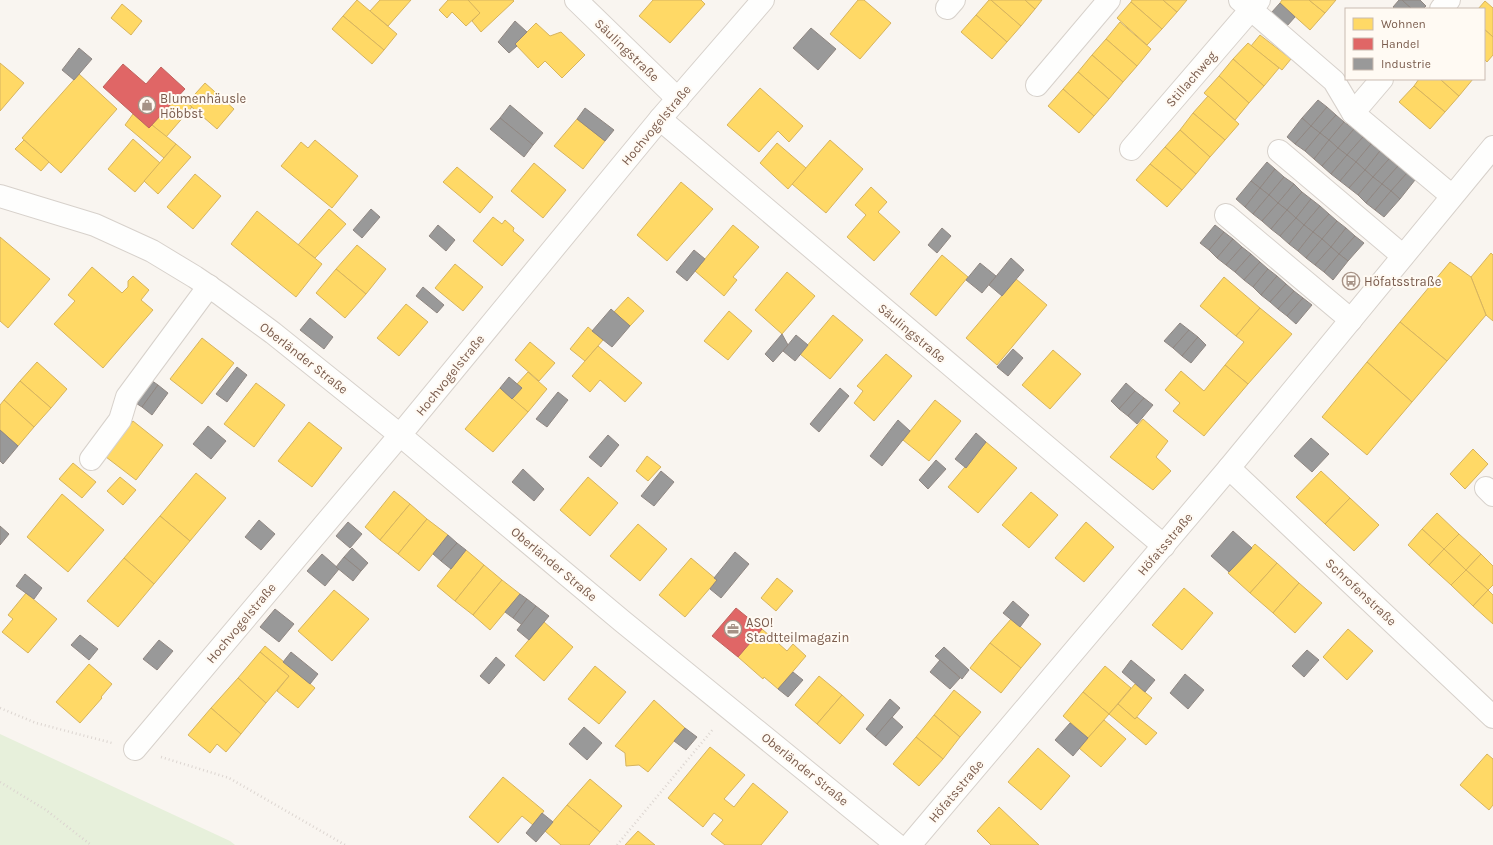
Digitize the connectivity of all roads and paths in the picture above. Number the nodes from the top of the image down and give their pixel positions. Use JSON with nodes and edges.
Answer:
{"nodes":[{"id":1,"x":576,"y":0,"type":"edge"},
{"id":2,"x":763,"y":0,"type":"edge"},
{"id":3,"x":1109,"y":0,"type":"edge"},
{"id":4,"x":1449,"y":0,"type":"edge"},
{"id":5,"x":1250,"y":3,"type":"edge"},
{"id":6,"x":1442,"y":8,"type":"edge"},
{"id":7,"x":1381,"y":80,"type":"edge"},
{"id":8,"x":1037,"y":85,"type":"dead end"},
{"id":9,"x":678,"y":99,"type":"junction"},
{"id":10,"x":1353,"y":113,"type":"junction"},
{"id":11,"x":660,"y":119,"type":"junction"},
{"id":12,"x":1493,"y":147,"type":"edge"},
{"id":13,"x":1131,"y":149,"type":"dead end"},
{"id":14,"x":1279,"y":151,"type":"dead end"},
{"id":15,"x":0,"y":196,"type":"edge"},
{"id":16,"x":1452,"y":196,"type":"junction"},
{"id":17,"x":1226,"y":215,"type":"dead end"},
{"id":18,"x":1403,"y":256,"type":"junction"},
{"id":19,"x":209,"y":286,"type":"junction"},
{"id":20,"x":1351,"y":320,"type":"junction"},
{"id":21,"x":400,"y":436,"type":"junction"},
{"id":22,"x":91,"y":459,"type":"dead end"},
{"id":23,"x":1229,"y":468,"type":"junction"},
{"id":24,"x":1164,"y":546,"type":"junction"},
{"id":25,"x":0,"y":708,"type":"edge"},
{"id":26,"x":731,"y":708,"type":"junction"},
{"id":27,"x":1493,"y":717,"type":"edge"},
{"id":28,"x":134,"y":749,"type":"junction"},
{"id":29,"x":0,"y":782,"type":"edge"},
{"id":30,"x":91,"y":845,"type":"edge"},
{"id":31,"x":345,"y":845,"type":"edge"},
{"id":32,"x":617,"y":845,"type":"edge"},
{"id":33,"x":897,"y":845,"type":"edge"},
{"id":34,"x":910,"y":845,"type":"edge"}],
"edges":[{"from":1,"to":9,"type":"street","name":"Säulingstraße"},
{"from":2,"to":9,"type":"street","name":"Hochvogelstraße"},
{"from":3,"to":8,"type":"street"},
{"from":4,"to":6,"type":"street"},
{"from":5,"to":10,"type":"street","name":"Stillachweg"},
{"from":5,"to":13,"type":"street","name":"Stillachweg"},
{"from":7,"to":10,"type":"street"},
{"from":9,"to":11,"type":"street","name":"Hochvogelstraße"},
{"from":10,"to":16,"type":"street","name":"Stillachweg"},
{"from":11,"to":21,"type":"street","name":"Hochvogelstraße"},
{"from":11,"to":24,"type":"street","name":"Säulingstraße"},
{"from":12,"to":16,"type":"street","name":"Höfatsstraße"},
{"from":14,"to":18,"type":"street"},
{"from":15,"to":19,"type":"street","name":"Oberländer Straße"},
{"from":16,"to":18,"type":"street","name":"Höfatsstraße"},
{"from":17,"to":20,"type":"street"},
{"from":18,"to":20,"type":"street","name":"Höfatsstraße"},
{"from":19,"to":21,"type":"street","name":"Oberländer Straße"},
{"from":19,"to":22,"type":"street"},
{"from":20,"to":23,"type":"street","name":"Höfatsstraße"},
{"from":21,"to":26,"type":"street","name":"Oberländer Straße"},
{"from":21,"to":28,"type":"street","name":"Hochvogelstraße"},
{"from":23,"to":24,"type":"street","name":"Höfatsstraße"},
{"from":23,"to":27,"type":"street","name":"Schrofenstraße"},
{"from":24,"to":34,"type":"street","name":"Höfatsstraße"},
{"from":25,"to":28,"type":"path"},
{"from":26,"to":32,"type":"path"},
{"from":26,"to":33,"type":"street","name":"Oberländer Straße"},
{"from":28,"to":31,"type":"path"},
{"from":29,"to":30,"type":"path"}]}
